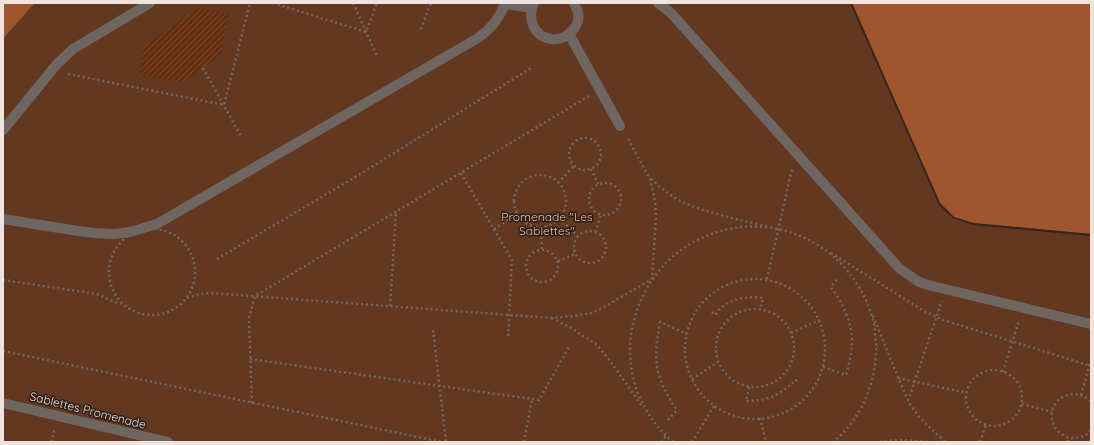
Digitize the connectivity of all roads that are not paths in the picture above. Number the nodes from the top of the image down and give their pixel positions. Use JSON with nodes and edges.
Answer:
{"nodes":[{"id":1,"x":150,"y":3,"type":"edge"},
{"id":2,"x":574,"y":3,"type":"edge"},
{"id":3,"x":658,"y":3,"type":"edge"},
{"id":4,"x":505,"y":4,"type":"edge"},
{"id":5,"x":533,"y":5,"type":"edge"},
{"id":6,"x":569,"y":34,"type":"junction"},
{"id":7,"x":620,"y":126,"type":"road end"},
{"id":8,"x":3,"y":130,"type":"edge"},
{"id":9,"x":3,"y":218,"type":"edge"},
{"id":10,"x":1091,"y":324,"type":"edge"},
{"id":11,"x":3,"y":403,"type":"edge"},
{"id":12,"x":168,"y":442,"type":"edge"}],
"edges":[{"from":1,"to":8,"type":"street"},
{"from":2,"to":6,"type":"street"},
{"from":3,"to":10,"type":"street"},
{"from":4,"to":5,"type":"street"},
{"from":4,"to":9,"type":"street"},
{"from":5,"to":6,"type":"street"},
{"from":6,"to":7,"type":"street"},
{"from":11,"to":12,"type":"street","name":"Sablettes Promenade"}]}
